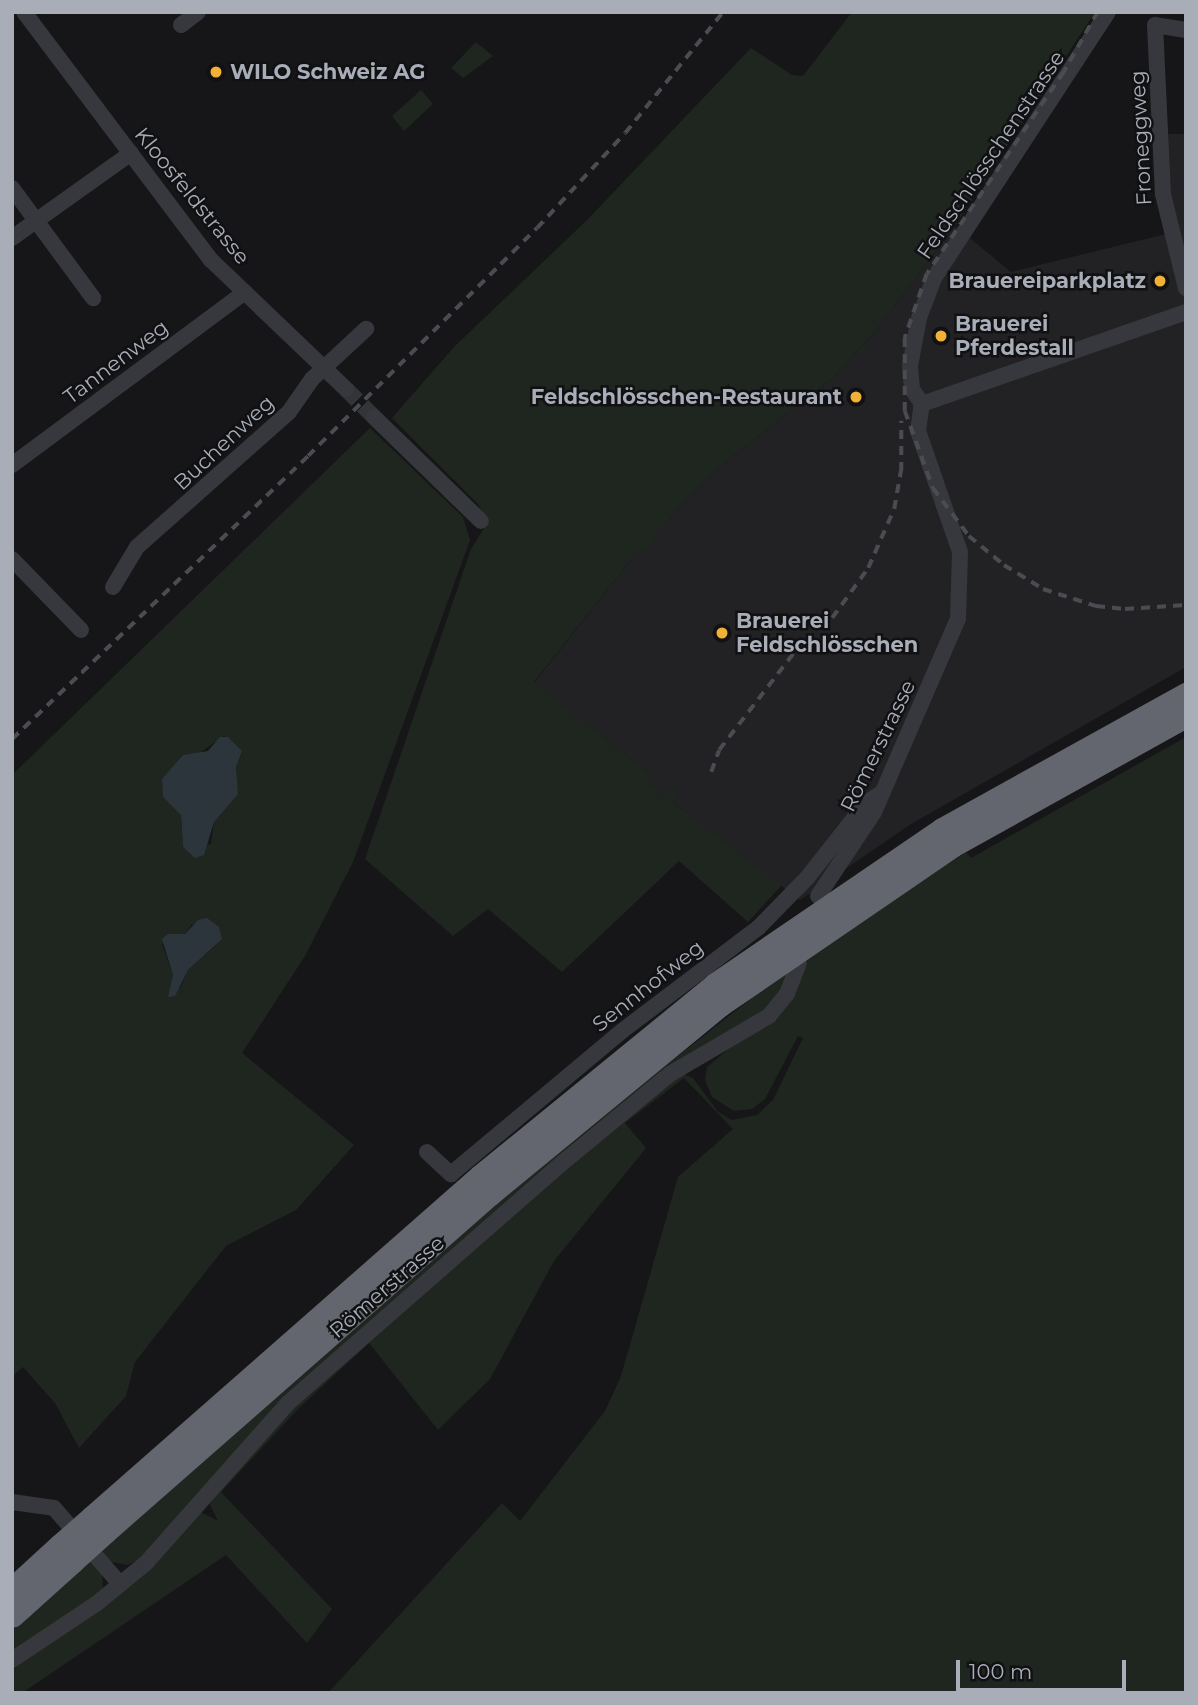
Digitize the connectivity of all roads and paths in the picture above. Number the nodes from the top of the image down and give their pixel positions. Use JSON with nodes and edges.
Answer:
{"nodes":[{"id":1,"x":24,"y":12,"type":"edge"},
{"id":2,"x":198,"y":12,"type":"edge"},
{"id":3,"x":1108,"y":12,"type":"edge"},
{"id":4,"x":181,"y":25,"type":"dead end"},
{"id":5,"x":1186,"y":30,"type":"edge"},
{"id":6,"x":131,"y":153,"type":"junction"},
{"id":7,"x":12,"y":188,"type":"edge"},
{"id":8,"x":36,"y":221,"type":"junction"},
{"id":9,"x":12,"y":238,"type":"edge"},
{"id":10,"x":1186,"y":288,"type":"edge"},
{"id":11,"x":245,"y":292,"type":"junction"},
{"id":12,"x":93,"y":298,"type":"dead end"},
{"id":13,"x":1186,"y":312,"type":"edge"},
{"id":14,"x":366,"y":329,"type":"dead end"},
{"id":15,"x":325,"y":367,"type":"junction"},
{"id":16,"x":346,"y":389,"type":"tunnel mouth"},
{"id":17,"x":922,"y":404,"type":"junction"},
{"id":18,"x":374,"y":417,"type":"tunnel mouth"},
{"id":19,"x":12,"y":465,"type":"edge"},
{"id":20,"x":481,"y":521,"type":"dead end"},
{"id":21,"x":12,"y":559,"type":"edge"},
{"id":22,"x":113,"y":587,"type":"dead end"},
{"id":23,"x":81,"y":630,"type":"dead end"},
{"id":24,"x":1186,"y":694,"type":"edge"},
{"id":25,"x":1186,"y":716,"type":"edge"},
{"id":26,"x":880,"y":794,"type":"junction"},
{"id":27,"x":818,"y":896,"type":"dead end"},
{"id":28,"x":799,"y":963,"type":"dead end"},
{"id":29,"x":427,"y":1152,"type":"dead end"},
{"id":30,"x":12,"y":1502,"type":"edge"},
{"id":31,"x":98,"y":1524,"type":"junction"},
{"id":32,"x":66,"y":1553,"type":"junction"},
{"id":33,"x":120,"y":1584,"type":"junction"},
{"id":34,"x":12,"y":1589,"type":"edge"},
{"id":35,"x":12,"y":1616,"type":"edge"},
{"id":36,"x":12,"y":1660,"type":"edge"}],
"edges":[{"from":1,"to":6,"type":"street","name":"Kloosfeldstrasse"},
{"from":2,"to":4,"type":"street"},
{"from":3,"to":17,"type":"street","name":"Feldschlösschenstrasse"},
{"from":5,"to":10,"type":"street","name":"Froneggweg"},
{"from":6,"to":8,"type":"street"},
{"from":6,"to":11,"type":"street","name":"Kloosfeldstrasse"},
{"from":7,"to":8,"type":"street"},
{"from":8,"to":9,"type":"street"},
{"from":8,"to":12,"type":"street"},
{"from":11,"to":15,"type":"street","name":"Kloosfeldstrasse"},
{"from":11,"to":19,"type":"street","name":"Tannenweg"},
{"from":13,"to":17,"type":"street"},
{"from":14,"to":15,"type":"street","name":"Buchenweg"},
{"from":15,"to":16,"type":"street","name":"Kloosfeldstrasse"},
{"from":15,"to":22,"type":"street","name":"Buchenweg"},
{"from":17,"to":26,"type":"street","name":"Römerstrasse"},
{"from":18,"to":20,"type":"street"},
{"from":21,"to":23,"type":"street"},
{"from":24,"to":31,"type":"highway"},
{"from":25,"to":31,"type":"highway"},
{"from":26,"to":27,"type":"street","name":"Römerstrasse"},
{"from":26,"to":29,"type":"street","name":"Sennhofweg"},
{"from":28,"to":33,"type":"street","name":"Römerstrasse"},
{"from":30,"to":33,"type":"street"},
{"from":31,"to":32,"type":"highway","bridge":true},
{"from":32,"to":34,"type":"highway"},
{"from":32,"to":35,"type":"highway"},
{"from":33,"to":36,"type":"street","name":"Römerstrasse"}]}
